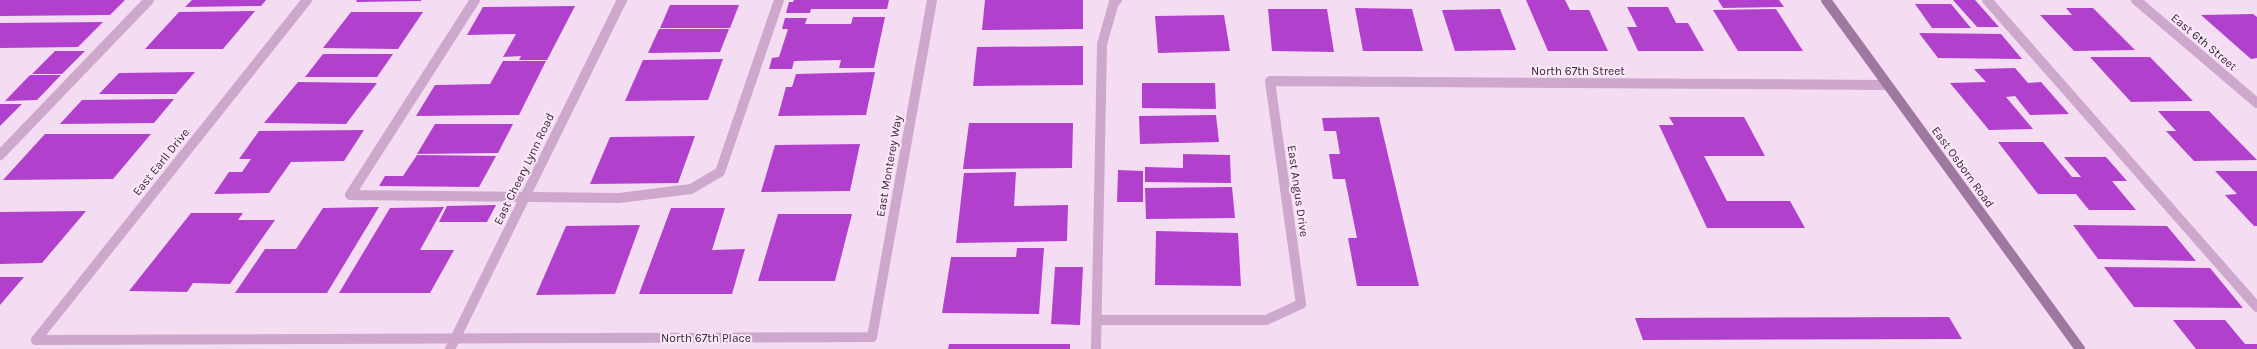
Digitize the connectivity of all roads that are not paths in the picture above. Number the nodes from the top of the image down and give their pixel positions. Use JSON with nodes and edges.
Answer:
{"nodes":[{"id":1,"x":149,"y":0,"type":"edge"},
{"id":2,"x":307,"y":0,"type":"edge"},
{"id":3,"x":475,"y":0,"type":"edge"},
{"id":4,"x":622,"y":0,"type":"edge"},
{"id":5,"x":779,"y":0,"type":"edge"},
{"id":6,"x":932,"y":0,"type":"edge"},
{"id":7,"x":1117,"y":0,"type":"edge"},
{"id":8,"x":1826,"y":0,"type":"edge"},
{"id":9,"x":1987,"y":0,"type":"edge"},
{"id":10,"x":2136,"y":0,"type":"edge"},
{"id":11,"x":1270,"y":81,"type":"joint"},
{"id":12,"x":1886,"y":85,"type":"junction"},
{"id":13,"x":2257,"y":103,"type":"edge"},
{"id":14,"x":0,"y":155,"type":"edge"},
{"id":15,"x":525,"y":197,"type":"junction"},
{"id":16,"x":2257,"y":307,"type":"edge"},
{"id":17,"x":1096,"y":320,"type":"junction"},
{"id":18,"x":872,"y":337,"type":"joint"},
{"id":19,"x":36,"y":340,"type":"joint"},
{"id":20,"x":452,"y":344,"type":"edge"},
{"id":21,"x":1096,"y":349,"type":"edge"},
{"id":22,"x":2080,"y":349,"type":"edge"}],
"edges":[{"from":1,"to":14,"type":"street"},
{"from":2,"to":19,"type":"street","name":"East Earll Drive"},
{"from":3,"to":15,"type":"street"},
{"from":4,"to":15,"type":"street","name":"East Cheery Lynn Road"},
{"from":5,"to":15,"type":"street"},
{"from":6,"to":18,"type":"street","name":"East Monterey Way"},
{"from":7,"to":17,"type":"street"},
{"from":8,"to":12,"type":"main road","name":"East Osborn Road"},
{"from":9,"to":16,"type":"street"},
{"from":10,"to":13,"type":"street","name":"East 6th Street"},
{"from":11,"to":12,"type":"street","name":"North 67th Street"},
{"from":11,"to":17,"type":"street","name":"East Angus Drive"},
{"from":12,"to":22,"type":"main road","name":"East Osborn Road"},
{"from":15,"to":20,"type":"street","name":"East Cheery Lynn Road"},
{"from":17,"to":21,"type":"street"},
{"from":18,"to":20,"type":"street","name":"North 67th Place"},
{"from":19,"to":20,"type":"street","name":"North 67th Place"}]}
